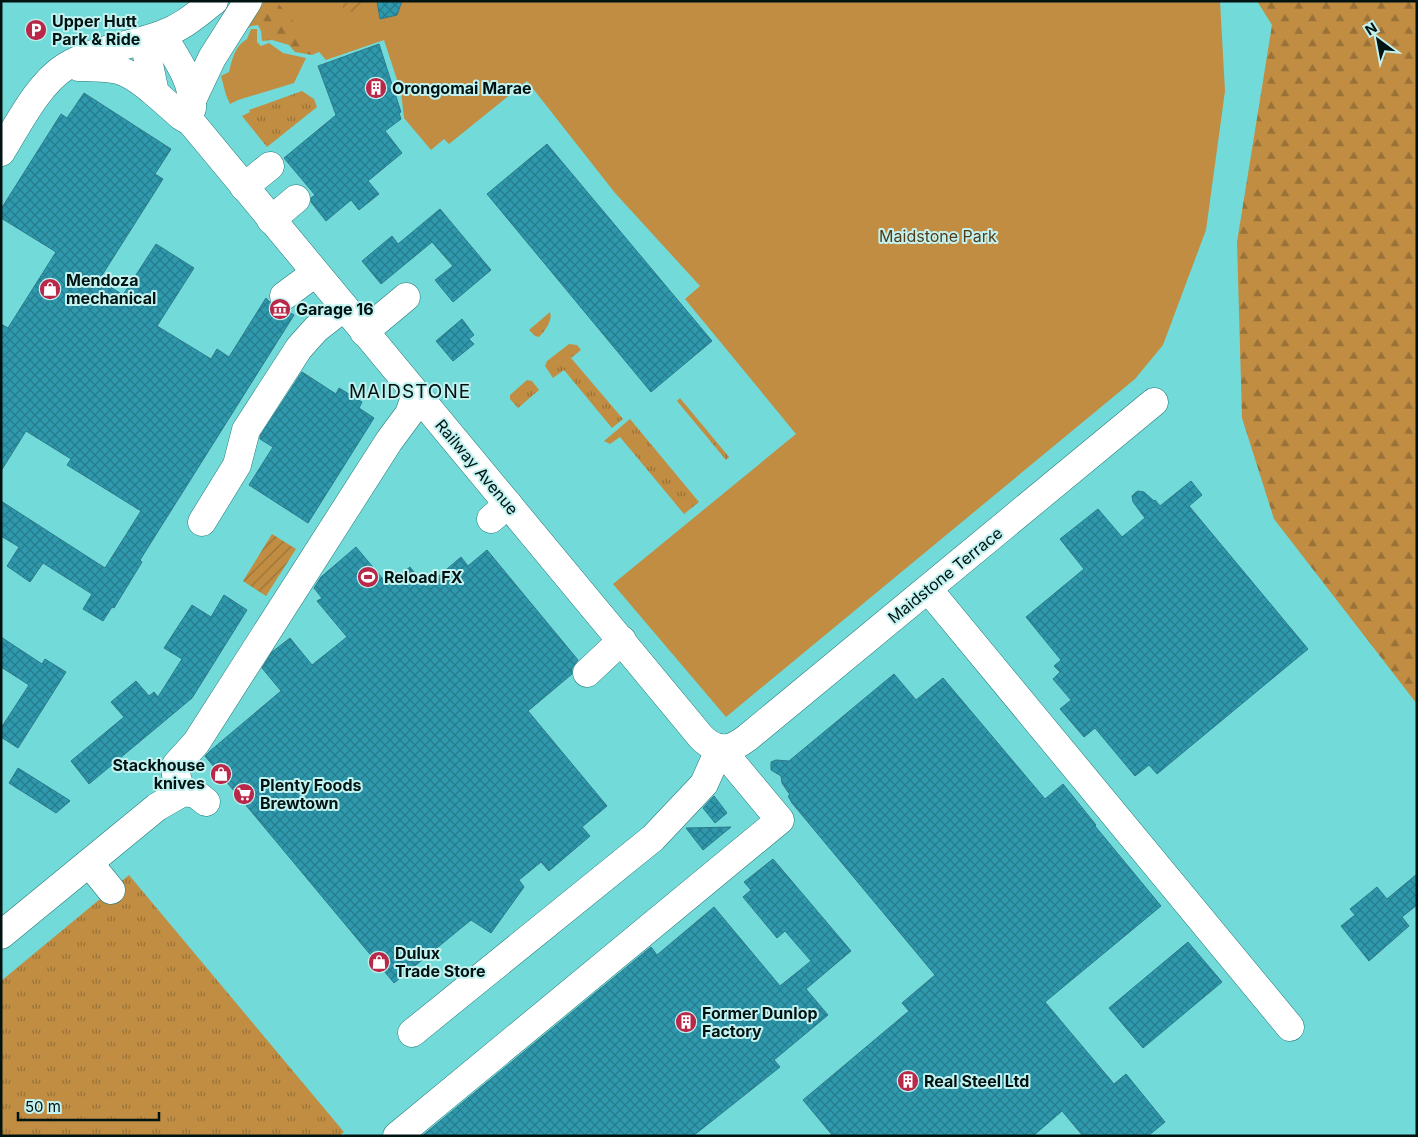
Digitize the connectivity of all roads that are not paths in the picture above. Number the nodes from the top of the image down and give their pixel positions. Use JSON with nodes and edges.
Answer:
{"nodes":[{"id":1,"x":214,"y":1,"type":"edge"},
{"id":2,"x":248,"y":1,"type":"edge"},
{"id":3,"x":153,"y":38,"type":"junction"},
{"id":4,"x":65,"y":67,"type":"junction"},
{"id":5,"x":155,"y":93,"type":"junction"},
{"id":6,"x":192,"y":110,"type":"junction"},
{"id":7,"x":1,"y":152,"type":"edge"},
{"id":8,"x":270,"y":166,"type":"dead end"},
{"id":9,"x":244,"y":186,"type":"junction"},
{"id":10,"x":296,"y":199,"type":"dead end"},
{"id":11,"x":271,"y":220,"type":"junction"},
{"id":12,"x":315,"y":273,"type":"junction"},
{"id":13,"x":284,"y":296,"type":"dead end"},
{"id":14,"x":406,"y":297,"type":"dead end"},
{"id":15,"x":344,"y":307,"type":"junction"},
{"id":16,"x":364,"y":332,"type":"junction"},
{"id":17,"x":416,"y":394,"type":"junction"},
{"id":18,"x":1154,"y":402,"type":"dead end"},
{"id":19,"x":202,"y":522,"type":"dead end"},
{"id":20,"x":928,"y":589,"type":"junction"},
{"id":21,"x":622,"y":640,"type":"junction"},
{"id":22,"x":587,"y":673,"type":"dead end"},
{"id":23,"x":727,"y":748,"type":"junction"},
{"id":24,"x":89,"y":863,"type":"junction"},
{"id":25,"x":112,"y":890,"type":"dead end"},
{"id":26,"x":1,"y":935,"type":"edge"},
{"id":27,"x":1290,"y":1027,"type":"dead end"},
{"id":28,"x":412,"y":1033,"type":"dead end"},
{"id":29,"x":397,"y":1136,"type":"edge"}],
"edges":[{"from":1,"to":3,"type":"street"},
{"from":2,"to":6,"type":"street"},
{"from":3,"to":4,"type":"street"},
{"from":3,"to":5,"type":"street"},
{"from":3,"to":6,"type":"street","name":"Railway Avenue"},
{"from":4,"to":5,"type":"street","name":"Railway Avenue"},
{"from":4,"to":7,"type":"street"},
{"from":5,"to":6,"type":"street","name":"Railway Avenue"},
{"from":6,"to":9,"type":"street","name":"Railway Avenue"},
{"from":8,"to":9,"type":"street"},
{"from":9,"to":11,"type":"street","name":"Railway Avenue"},
{"from":10,"to":11,"type":"street"},
{"from":11,"to":12,"type":"street","name":"Railway Avenue"},
{"from":12,"to":13,"type":"street"},
{"from":12,"to":15,"type":"street","name":"Railway Avenue"},
{"from":14,"to":16,"type":"street"},
{"from":15,"to":16,"type":"street","name":"Railway Avenue"},
{"from":15,"to":19,"type":"street"},
{"from":16,"to":17,"type":"street","name":"Railway Avenue"},
{"from":17,"to":21,"type":"street","name":"Railway Avenue"},
{"from":17,"to":24,"type":"street"},
{"from":18,"to":20,"type":"street","name":"Maidstone Terrace"},
{"from":20,"to":23,"type":"street","name":"Maidstone Terrace"},
{"from":20,"to":27,"type":"street"},
{"from":21,"to":22,"type":"street"},
{"from":21,"to":23,"type":"street","name":"Railway Avenue"},
{"from":23,"to":28,"type":"street"},
{"from":23,"to":29,"type":"street","name":"Railway Avenue"},
{"from":24,"to":25,"type":"street"},
{"from":24,"to":26,"type":"street"}]}
